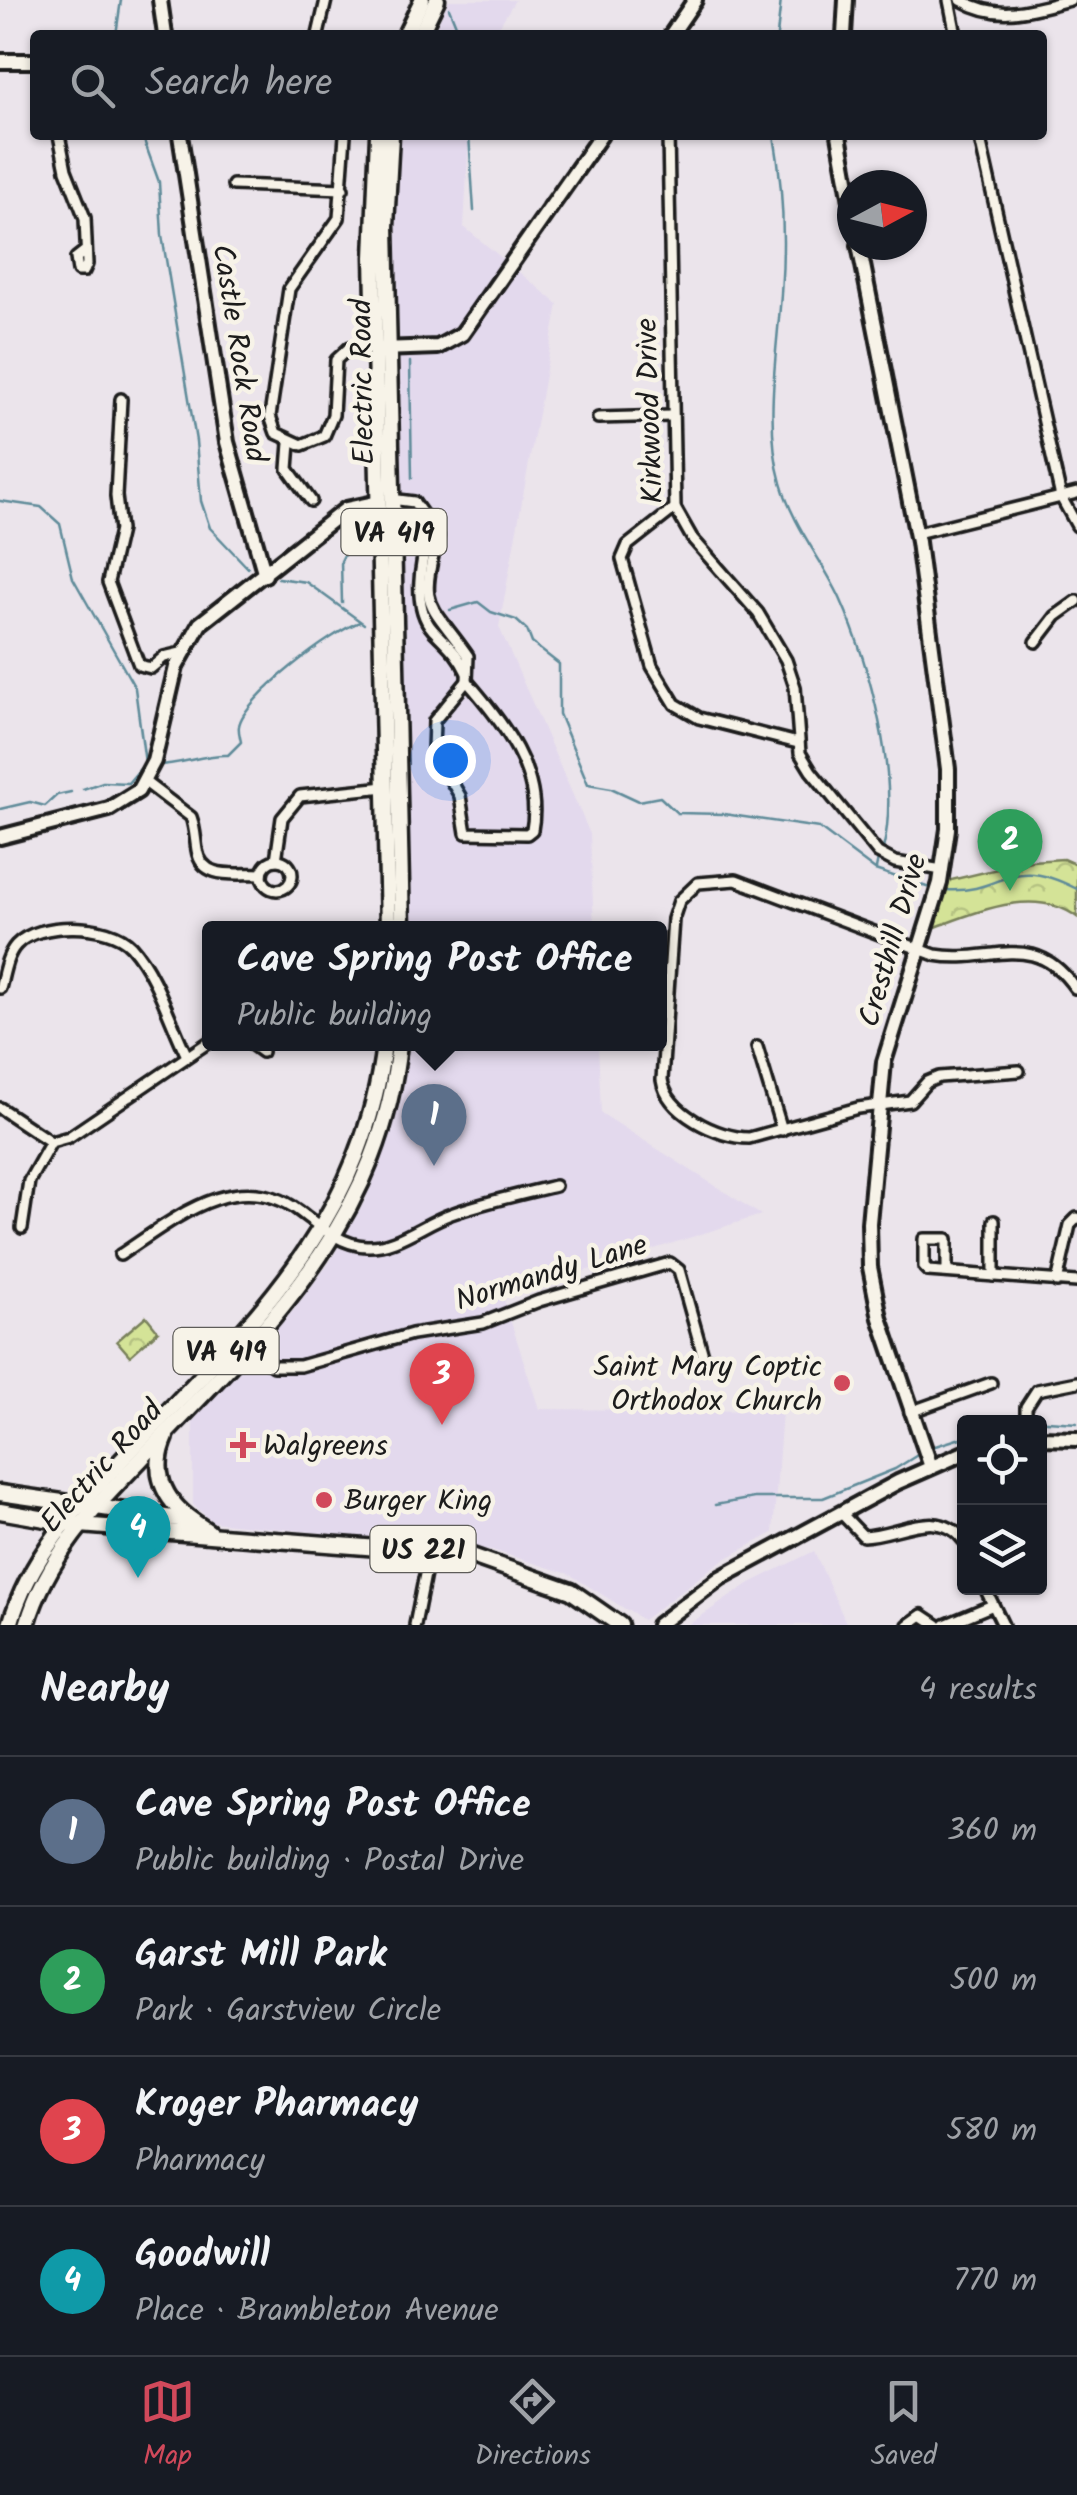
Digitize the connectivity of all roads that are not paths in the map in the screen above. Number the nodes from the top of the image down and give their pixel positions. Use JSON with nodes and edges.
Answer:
{"nodes":[{"id":1,"x":160,"y":0,"type":"edge"},
{"id":2,"x":326,"y":0,"type":"edge"},
{"id":3,"x":422,"y":0,"type":"edge"},
{"id":4,"x":436,"y":0,"type":"edge"},
{"id":5,"x":695,"y":0,"type":"edge"},
{"id":6,"x":846,"y":0,"type":"edge"},
{"id":7,"x":949,"y":0,"type":"edge"},
{"id":8,"x":962,"y":0,"type":"edge"},
{"id":9,"x":1070,"y":0,"type":"edge"},
{"id":10,"x":164,"y":30,"type":"edge"},
{"id":11,"x":319,"y":30,"type":"edge"},
{"id":12,"x":407,"y":30,"type":"edge"},
{"id":13,"x":422,"y":30,"type":"edge"},
{"id":14,"x":674,"y":30,"type":"edge"},
{"id":15,"x":844,"y":30,"type":"edge"},
{"id":16,"x":955,"y":30,"type":"edge"},
{"id":17,"x":0,"y":61,"type":"edge"},
{"id":18,"x":30,"y":61,"type":"edge"},
{"id":19,"x":60,"y":140,"type":"edge"},
{"id":20,"x":181,"y":140,"type":"edge"},
{"id":21,"x":345,"y":140,"type":"edge"},
{"id":22,"x":378,"y":140,"type":"edge"},
{"id":23,"x":391,"y":140,"type":"edge"},
{"id":24,"x":598,"y":140,"type":"edge"},
{"id":25,"x":669,"y":140,"type":"edge"},
{"id":26,"x":840,"y":140,"type":"edge"},
{"id":27,"x":980,"y":140,"type":"edge"},
{"id":28,"x":845,"y":170,"type":"edge"},
{"id":29,"x":233,"y":185,"type":"dead end"},
{"id":30,"x":343,"y":189,"type":"junction"},
{"id":31,"x":85,"y":251,"type":"dead end"},
{"id":32,"x":862,"y":260,"type":"edge"},
{"id":33,"x":382,"y":350,"type":"junction"},
{"id":34,"x":121,"y":399,"type":"dead end"},
{"id":35,"x":671,"y":416,"type":"junction"},
{"id":36,"x":598,"y":418,"type":"dead end"},
{"id":37,"x":290,"y":443,"type":"junction"},
{"id":38,"x":1077,"y":493,"type":"edge"},
{"id":39,"x":1061,"y":497,"type":"junction"},
{"id":40,"x":312,"y":501,"type":"dead end"},
{"id":41,"x":388,"y":503,"type":"junction"},
{"id":42,"x":674,"y":508,"type":"junction"},
{"id":43,"x":1077,"y":526,"type":"edge"},
{"id":44,"x":916,"y":533,"type":"junction"},
{"id":45,"x":264,"y":575,"type":"junction"},
{"id":46,"x":1077,"y":600,"type":"edge"},
{"id":47,"x":1036,"y":642,"type":"dead end"},
{"id":48,"x":181,"y":653,"type":"junction"},
{"id":49,"x":467,"y":681,"type":"junction"},
{"id":50,"x":798,"y":743,"type":"junction"},
{"id":51,"x":150,"y":771,"type":"junction"},
{"id":52,"x":384,"y":787,"type":"junction"},
{"id":53,"x":0,"y":837,"type":"edge"},
{"id":54,"x":276,"y":860,"type":"junction"},
{"id":55,"x":262,"y":874,"type":"junction"},
{"id":56,"x":939,"y":883,"type":"junction"},
{"id":57,"x":388,"y":921,"type":"edge"},
{"id":58,"x":402,"y":921,"type":"edge"},
{"id":59,"x":917,"y":950,"type":"junction"},
{"id":60,"x":0,"y":988,"type":"edge"},
{"id":61,"x":1075,"y":988,"type":"edge"},
{"id":62,"x":667,"y":998,"type":"edge"},
{"id":63,"x":202,"y":1046,"type":"edge"},
{"id":64,"x":757,"y":1047,"type":"dead end"},
{"id":65,"x":382,"y":1051,"type":"edge"},
{"id":66,"x":397,"y":1051,"type":"edge"},
{"id":67,"x":664,"y":1051,"type":"edge"},
{"id":68,"x":187,"y":1056,"type":"junction"},
{"id":69,"x":1019,"y":1071,"type":"dead end"},
{"id":70,"x":880,"y":1106,"type":"junction"},
{"id":71,"x":0,"y":1108,"type":"edge"},
{"id":72,"x":782,"y":1130,"type":"junction"},
{"id":73,"x":52,"y":1142,"type":"junction"},
{"id":74,"x":556,"y":1186,"type":"dead end"},
{"id":75,"x":1077,"y":1218,"type":"edge"},
{"id":76,"x":994,"y":1221,"type":"dead end"},
{"id":77,"x":22,"y":1228,"type":"dead end"},
{"id":78,"x":329,"y":1232,"type":"junction"},
{"id":79,"x":120,"y":1255,"type":"dead end"},
{"id":80,"x":947,"y":1272,"type":"junction"},
{"id":81,"x":994,"y":1276,"type":"junction"},
{"id":82,"x":1058,"y":1282,"type":"junction"},
{"id":83,"x":1077,"y":1282,"type":"edge"},
{"id":84,"x":243,"y":1342,"type":"junction"},
{"id":85,"x":704,"y":1359,"type":"dead end"},
{"id":86,"x":1077,"y":1382,"type":"edge"},
{"id":87,"x":991,"y":1383,"type":"dead end"},
{"id":88,"x":910,"y":1412,"type":"junction"},
{"id":89,"x":1026,"y":1415,"type":"edge"},
{"id":90,"x":170,"y":1430,"type":"junction"},
{"id":91,"x":1047,"y":1438,"type":"edge"},
{"id":92,"x":1077,"y":1439,"type":"edge"},
{"id":93,"x":957,"y":1456,"type":"edge"},
{"id":94,"x":931,"y":1466,"type":"junction"},
{"id":95,"x":0,"y":1493,"type":"edge"},
{"id":96,"x":76,"y":1506,"type":"junction"},
{"id":97,"x":93,"y":1509,"type":"junction"},
{"id":98,"x":0,"y":1512,"type":"edge"},
{"id":99,"x":841,"y":1513,"type":"junction"},
{"id":100,"x":193,"y":1521,"type":"junction"},
{"id":101,"x":64,"y":1523,"type":"junction"},
{"id":102,"x":80,"y":1525,"type":"junction"},
{"id":103,"x":209,"y":1532,"type":"junction"},
{"id":104,"x":957,"y":1533,"type":"edge"},
{"id":105,"x":430,"y":1549,"type":"junction"},
{"id":106,"x":989,"y":1595,"type":"edge"},
{"id":107,"x":993,"y":1605,"type":"junction"},
{"id":108,"x":10,"y":1625,"type":"edge"},
{"id":109,"x":27,"y":1625,"type":"edge"},
{"id":110,"x":415,"y":1625,"type":"edge"},
{"id":111,"x":620,"y":1625,"type":"edge"},
{"id":112,"x":658,"y":1625,"type":"edge"},
{"id":113,"x":908,"y":1625,"type":"edge"},
{"id":114,"x":941,"y":1625,"type":"edge"},
{"id":115,"x":1003,"y":1625,"type":"edge"}],
"edges":[{"from":1,"to":10,"type":"street"},
{"from":2,"to":11,"type":"street"},
{"from":3,"to":12,"type":"main road"},
{"from":4,"to":13,"type":"main road"},
{"from":5,"to":14,"type":"street"},
{"from":6,"to":15,"type":"street"},
{"from":7,"to":16,"type":"street"},
{"from":8,"to":9,"type":"street"},
{"from":17,"to":18,"type":"street"},
{"from":19,"to":31,"type":"street"},
{"from":20,"to":45,"type":"street","name":"Castle Rock Road"},
{"from":21,"to":30,"type":"street"},
{"from":22,"to":33,"type":"main road","name":"Electric Road","number":"VA 419"},
{"from":23,"to":33,"type":"main road","name":"Electric Road","number":"VA 419"},
{"from":24,"to":33,"type":"street"},
{"from":25,"to":35,"type":"street","name":"Kirkwood Drive"},
{"from":26,"to":28,"type":"street"},
{"from":27,"to":39,"type":"street"},
{"from":29,"to":30,"type":"street"},
{"from":30,"to":37,"type":"street"},
{"from":32,"to":44,"type":"street","name":"Cresthill Drive"},
{"from":33,"to":37,"type":"street"},
{"from":33,"to":41,"type":"main road","name":"Electric Road","number":"VA 419"},
{"from":34,"to":48,"type":"street"},
{"from":35,"to":36,"type":"street"},
{"from":35,"to":42,"type":"street","name":"Kirkwood Drive"},
{"from":37,"to":40,"type":"street"},
{"from":38,"to":39,"type":"street"},
{"from":39,"to":43,"type":"street"},
{"from":39,"to":44,"type":"street"},
{"from":41,"to":45,"type":"street"},
{"from":41,"to":49,"type":"street"},
{"from":41,"to":49,"type":"street"},
{"from":41,"to":52,"type":"main road","name":"Electric Road","number":"VA 419"},
{"from":41,"to":58,"type":"main road","name":"Electric Road","number":"VA 419"},
{"from":42,"to":50,"type":"street","name":"Kirkwood Drive"},
{"from":42,"to":50,"type":"street"},
{"from":44,"to":56,"type":"street","name":"Cresthill Drive"},
{"from":45,"to":48,"type":"street"},
{"from":46,"to":47,"type":"street"},
{"from":48,"to":51,"type":"street"},
{"from":49,"to":49,"type":"street"},
{"from":50,"to":56,"type":"street","name":"Kirkwood Drive"},
{"from":51,"to":53,"type":"street"},
{"from":51,"to":55,"type":"street"},
{"from":52,"to":54,"type":"street"},
{"from":52,"to":57,"type":"main road","name":"Electric Road","number":"VA 419"},
{"from":54,"to":55,"type":"street"},
{"from":54,"to":55,"type":"street"},
{"from":56,"to":59,"type":"street","name":"Cresthill Drive"},
{"from":59,"to":61,"type":"street"},
{"from":59,"to":62,"type":"street"},
{"from":59,"to":70,"type":"street","name":"Cresthill Drive"},
{"from":60,"to":68,"type":"street"},
{"from":63,"to":68,"type":"street"},
{"from":64,"to":72,"type":"street"},
{"from":65,"to":78,"type":"main road","name":"Electric Road","number":"VA 419"},
{"from":66,"to":78,"type":"main road","name":"Electric Road","number":"VA 419"},
{"from":67,"to":72,"type":"street"},
{"from":68,"to":73,"type":"street"},
{"from":69,"to":70,"type":"street"},
{"from":70,"to":72,"type":"street"},
{"from":70,"to":88,"type":"street","name":"Cresthill Drive"},
{"from":71,"to":73,"type":"street"},
{"from":73,"to":77,"type":"street"},
{"from":74,"to":78,"type":"street"},
{"from":75,"to":82,"type":"street"},
{"from":76,"to":81,"type":"street"},
{"from":78,"to":79,"type":"street"},
{"from":78,"to":84,"type":"main road","name":"Electric Road","number":"VA 419"},
{"from":80,"to":80,"type":"street"},
{"from":80,"to":81,"type":"street"},
{"from":81,"to":82,"type":"street"},
{"from":82,"to":83,"type":"street"},
{"from":84,"to":85,"type":"street","name":"Normandy Lane"},
{"from":84,"to":90,"type":"main road","name":"Electric Road","number":"VA 419"},
{"from":84,"to":96,"type":"main road","name":"Electric Road","number":"VA 419"},
{"from":86,"to":89,"type":"street"},
{"from":87,"to":88,"type":"street"},
{"from":88,"to":94,"type":"street","name":"Cresthill Drive"},
{"from":90,"to":97,"type":"main road","name":"Electric Road","number":"VA 419"},
{"from":90,"to":100,"type":"main road"},
{"from":91,"to":92,"type":"street"},
{"from":93,"to":94,"type":"street"},
{"from":94,"to":99,"type":"street"},
{"from":95,"to":96,"type":"main road"},
{"from":96,"to":97,"type":"main road"},
{"from":96,"to":101,"type":"main road","name":"Electric Road","number":"VA 419"},
{"from":97,"to":100,"type":"main road"},
{"from":97,"to":102,"type":"main road","name":"Electric Road","number":"VA 419"},
{"from":98,"to":101,"type":"main road","number":"US 221"},
{"from":99,"to":104,"type":"street"},
{"from":99,"to":112,"type":"street"},
{"from":100,"to":103,"type":"main road"},
{"from":101,"to":102,"type":"main road","number":"US 221"},
{"from":101,"to":108,"type":"main road","name":"Electric Road","number":"VA 419"},
{"from":102,"to":103,"type":"main road","number":"US 221"},
{"from":102,"to":109,"type":"main road","name":"Electric Road","number":"VA 419"},
{"from":103,"to":105,"type":"main road","number":"US 221"},
{"from":105,"to":110,"type":"street"},
{"from":105,"to":111,"type":"main road","number":"US 221"},
{"from":106,"to":107,"type":"street"},
{"from":107,"to":114,"type":"street"},
{"from":107,"to":115,"type":"street"},
{"from":113,"to":114,"type":"street"}]}
